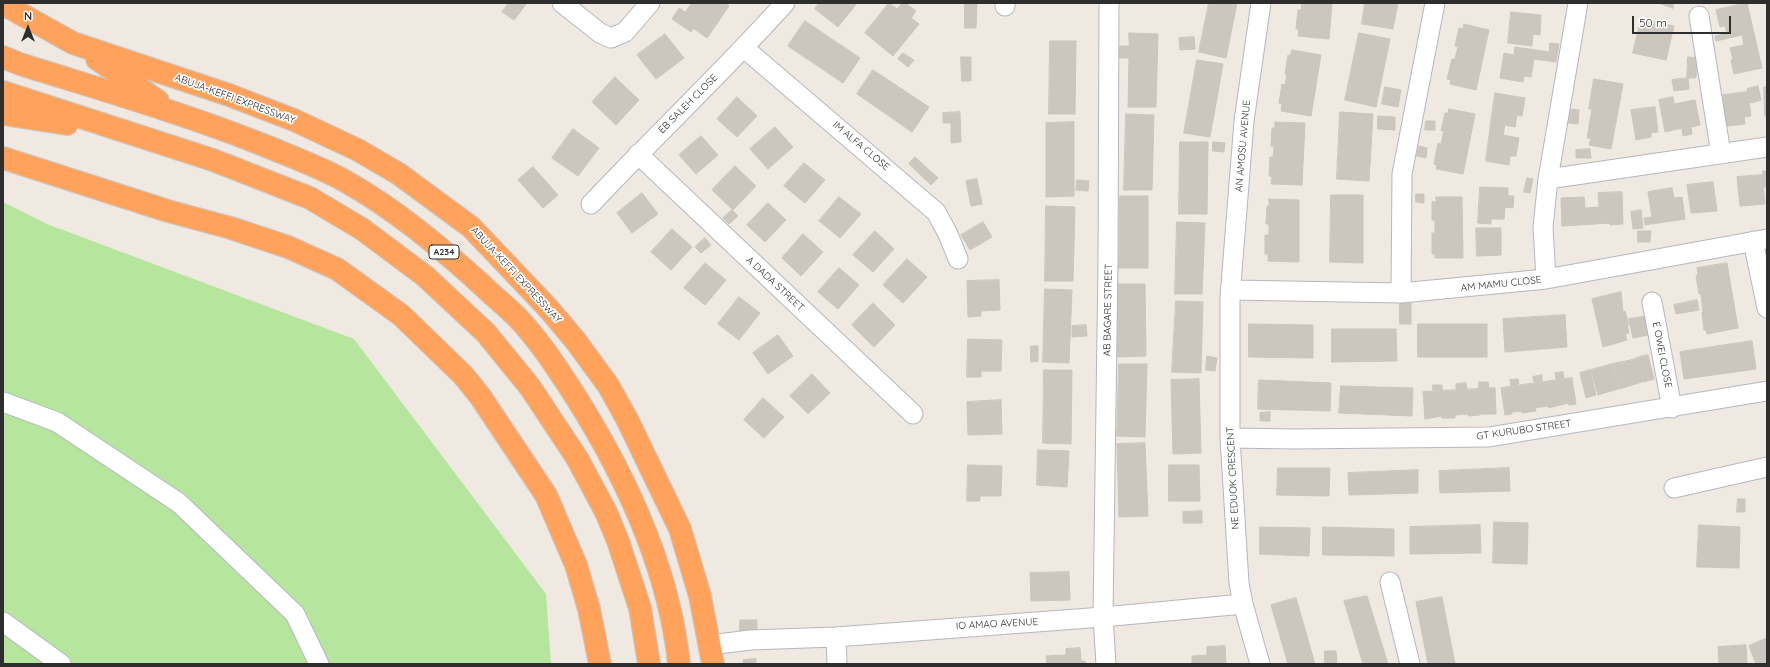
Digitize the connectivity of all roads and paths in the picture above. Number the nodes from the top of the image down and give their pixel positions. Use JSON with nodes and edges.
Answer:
{"nodes":[{"id":1,"x":562,"y":3,"type":"edge"},
{"id":2,"x":650,"y":3,"type":"edge"},
{"id":3,"x":785,"y":3,"type":"edge"},
{"id":4,"x":1109,"y":3,"type":"edge"},
{"id":5,"x":1261,"y":3,"type":"edge"},
{"id":6,"x":1435,"y":3,"type":"edge"},
{"id":7,"x":1578,"y":3,"type":"edge"},
{"id":8,"x":3,"y":4,"type":"edge"},
{"id":9,"x":1700,"y":16,"type":"dead end"},
{"id":10,"x":73,"y":43,"type":"junction"},
{"id":11,"x":744,"y":48,"type":"junction"},
{"id":12,"x":3,"y":57,"type":"edge"},
{"id":13,"x":3,"y":92,"type":"edge"},
{"id":14,"x":175,"y":113,"type":"junction"},
{"id":15,"x":3,"y":114,"type":"edge"},
{"id":16,"x":126,"y":133,"type":"junction"},
{"id":17,"x":1767,"y":147,"type":"edge"},
{"id":18,"x":638,"y":154,"type":"junction"},
{"id":19,"x":1721,"y":154,"type":"junction"},
{"id":20,"x":3,"y":158,"type":"edge"},
{"id":21,"x":1548,"y":179,"type":"junction"},
{"id":22,"x":591,"y":204,"type":"dead end"},
{"id":23,"x":1760,"y":240,"type":"edge"},
{"id":24,"x":958,"y":259,"type":"dead end"},
{"id":25,"x":1546,"y":279,"type":"junction"},
{"id":26,"x":1231,"y":290,"type":"junction"},
{"id":27,"x":1401,"y":293,"type":"junction"},
{"id":28,"x":1652,"y":302,"type":"dead end"},
{"id":29,"x":1767,"y":308,"type":"edge"},
{"id":30,"x":1767,"y":391,"type":"edge"},
{"id":31,"x":3,"y":402,"type":"edge"},
{"id":32,"x":1672,"y":408,"type":"junction"},
{"id":33,"x":913,"y":414,"type":"dead end"},
{"id":34,"x":1230,"y":438,"type":"junction"},
{"id":35,"x":1767,"y":467,"type":"edge"},
{"id":36,"x":1674,"y":488,"type":"dead end"},
{"id":37,"x":1390,"y":582,"type":"dead end"},
{"id":38,"x":1243,"y":604,"type":"junction"},
{"id":39,"x":1102,"y":617,"type":"junction"},
{"id":40,"x":3,"y":622,"type":"edge"},
{"id":41,"x":836,"y":636,"type":"junction"},
{"id":42,"x":712,"y":654,"type":"edge"},
{"id":43,"x":61,"y":664,"type":"edge"},
{"id":44,"x":320,"y":664,"type":"edge"},
{"id":45,"x":600,"y":664,"type":"edge"},
{"id":46,"x":649,"y":664,"type":"edge"},
{"id":47,"x":679,"y":664,"type":"edge"},
{"id":48,"x":837,"y":664,"type":"edge"},
{"id":49,"x":1106,"y":664,"type":"edge"},
{"id":50,"x":1260,"y":664,"type":"edge"},
{"id":51,"x":1410,"y":664,"type":"edge"}],
"edges":[{"from":1,"to":2,"type":"street"},
{"from":3,"to":11,"type":"street","name":"EB SALEH CLOSE"},
{"from":4,"to":39,"type":"street","name":"AB BAGARE STREET"},
{"from":5,"to":26,"type":"street","name":"AN AMOSU AVENUE"},
{"from":6,"to":27,"type":"street"},
{"from":7,"to":21,"type":"street"},
{"from":8,"to":10,"type":"highway","name":"ABUJA-KEFFI EXPRESSWAY"},
{"from":9,"to":19,"type":"street"},
{"from":10,"to":14,"type":"highway"},
{"from":10,"to":42,"type":"highway","name":"ABUJA-KEFFI EXPRESSWAY"},
{"from":11,"to":18,"type":"street","name":"EB SALEH CLOSE"},
{"from":11,"to":24,"type":"street","name":"IM ALFA CLOSE"},
{"from":12,"to":14,"type":"highway","number":"A234"},
{"from":13,"to":16,"type":"highway"},
{"from":14,"to":47,"type":"highway","number":"A234"},
{"from":15,"to":16,"type":"highway"},
{"from":16,"to":46,"type":"highway"},
{"from":17,"to":19,"type":"street"},
{"from":18,"to":22,"type":"street","name":"EB SALEH CLOSE"},
{"from":18,"to":33,"type":"street","name":"A DADA STREET"},
{"from":19,"to":21,"type":"street"},
{"from":20,"to":45,"type":"highway"},
{"from":21,"to":25,"type":"street"},
{"from":23,"to":25,"type":"street","name":"AM MAMU CLOSE"},
{"from":23,"to":29,"type":"street"},
{"from":25,"to":27,"type":"street","name":"AM MAMU CLOSE"},
{"from":26,"to":27,"type":"street","name":"AM MAMU CLOSE"},
{"from":26,"to":34,"type":"street","name":"NE EDUOK CRESCENT"},
{"from":28,"to":32,"type":"street","name":"E OWEI CLOSE"},
{"from":30,"to":32,"type":"street","name":"GT KURUBO STREET"},
{"from":31,"to":44,"type":"street"},
{"from":32,"to":34,"type":"street","name":"GT KURUBO STREET"},
{"from":34,"to":38,"type":"street","name":"NE EDUOK CRESCENT"},
{"from":35,"to":36,"type":"street"},
{"from":37,"to":51,"type":"street"},
{"from":38,"to":39,"type":"street","name":"IO AMAO AVENUE"},
{"from":38,"to":50,"type":"street","name":"NE EDUOK CRESCENT"},
{"from":39,"to":41,"type":"street","name":"IO AMAO AVENUE"},
{"from":39,"to":49,"type":"street","name":"AB BAGARE STREET"},
{"from":40,"to":43,"type":"street"},
{"from":41,"to":42,"type":"street","name":"IO AMAO AVENUE"},
{"from":41,"to":48,"type":"street"}]}
